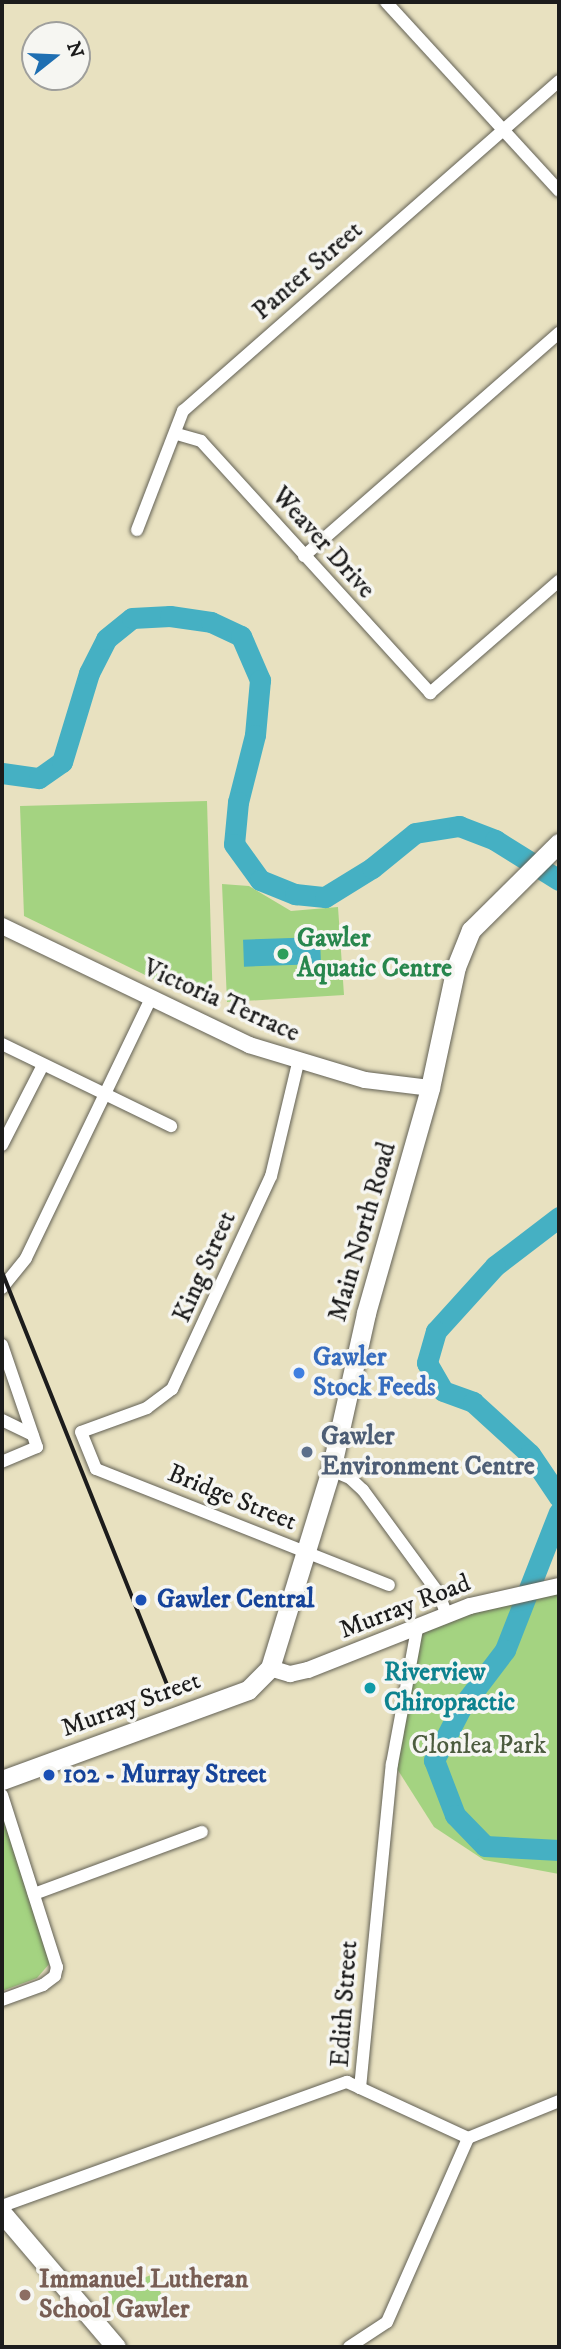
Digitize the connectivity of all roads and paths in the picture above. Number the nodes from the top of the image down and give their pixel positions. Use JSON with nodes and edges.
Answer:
{"nodes":[{"id":1,"x":386,"y":2,"type":"edge"},
{"id":2,"x":559,"y":81,"type":"edge"},
{"id":3,"x":504,"y":130,"type":"junction"},
{"id":4,"x":559,"y":191,"type":"edge"},
{"id":5,"x":559,"y":333,"type":"edge"},
{"id":6,"x":177,"y":434,"type":"junction"},
{"id":7,"x":137,"y":530,"type":"dead end"},
{"id":8,"x":304,"y":556,"type":"junction"},
{"id":9,"x":559,"y":581,"type":"edge"},
{"id":10,"x":559,"y":843,"type":"edge"},
{"id":11,"x":2,"y":926,"type":"edge"},
{"id":12,"x":151,"y":998,"type":"junction"},
{"id":13,"x":2,"y":1044,"type":"edge"},
{"id":14,"x":298,"y":1063,"type":"junction"},
{"id":15,"x":43,"y":1065,"type":"junction"},
{"id":16,"x":430,"y":1088,"type":"junction"},
{"id":17,"x":105,"y":1095,"type":"junction"},
{"id":18,"x":171,"y":1126,"type":"dead end"},
{"id":19,"x":2,"y":1145,"type":"edge"},
{"id":20,"x":2,"y":1288,"type":"edge"},
{"id":21,"x":2,"y":1345,"type":"edge"},
{"id":22,"x":2,"y":1420,"type":"edge"},
{"id":23,"x":81,"y":1432,"type":"joint"},
{"id":24,"x":35,"y":1441,"type":"junction"},
{"id":25,"x":2,"y":1462,"type":"edge"},
{"id":26,"x":331,"y":1470,"type":"junction"},
{"id":27,"x":307,"y":1552,"type":"junction"},
{"id":28,"x":389,"y":1586,"type":"dead end"},
{"id":29,"x":559,"y":1586,"type":"edge"},
{"id":30,"x":447,"y":1616,"type":"junction"},
{"id":31,"x":417,"y":1629,"type":"junction"},
{"id":32,"x":270,"y":1668,"type":"junction"},
{"id":33,"x":2,"y":1780,"type":"edge"},
{"id":34,"x":2,"y":1795,"type":"edge"},
{"id":35,"x":202,"y":1832,"type":"dead end"},
{"id":36,"x":34,"y":1894,"type":"junction"},
{"id":37,"x":2,"y":2000,"type":"edge"},
{"id":38,"x":360,"y":2088,"type":"junction"},
{"id":39,"x":559,"y":2101,"type":"edge"},
{"id":40,"x":468,"y":2138,"type":"junction"},
{"id":41,"x":2,"y":2206,"type":"edge"},
{"id":42,"x":2,"y":2213,"type":"edge"},
{"id":43,"x":116,"y":2347,"type":"edge"},
{"id":44,"x":349,"y":2347,"type":"edge"}],
"edges":[{"from":1,"to":3,"type":"street"},
{"from":2,"to":3,"type":"street","name":"Panter Street"},
{"from":3,"to":4,"type":"street"},
{"from":3,"to":6,"type":"street","name":"Panter Street"},
{"from":5,"to":8,"type":"street"},
{"from":6,"to":7,"type":"street","name":"Panter Street"},
{"from":6,"to":8,"type":"street","name":"Weaver Drive"},
{"from":8,"to":9,"type":"street","name":"Weaver Drive"},
{"from":10,"to":16,"type":"main road","name":"Main North Road"},
{"from":11,"to":12,"type":"street","name":"Victoria Terrace"},
{"from":12,"to":14,"type":"street","name":"Victoria Terrace"},
{"from":12,"to":17,"type":"street"},
{"from":13,"to":15,"type":"street"},
{"from":14,"to":16,"type":"street","name":"Victoria Terrace"},
{"from":14,"to":23,"type":"street","name":"King Street"},
{"from":15,"to":17,"type":"street"},
{"from":15,"to":19,"type":"street"},
{"from":16,"to":26,"type":"main road","name":"Main North Road"},
{"from":17,"to":18,"type":"street"},
{"from":17,"to":20,"type":"street"},
{"from":21,"to":24,"type":"street"},
{"from":22,"to":24,"type":"street"},
{"from":23,"to":27,"type":"street","name":"Bridge Street"},
{"from":24,"to":25,"type":"street"},
{"from":26,"to":27,"type":"main road","name":"Main North Road"},
{"from":26,"to":30,"type":"street"},
{"from":27,"to":28,"type":"street","name":"Bridge Street"},
{"from":27,"to":32,"type":"main road","name":"Main North Road"},
{"from":29,"to":30,"type":"street","name":"Murray Road"},
{"from":30,"to":31,"type":"street","name":"Murray Road"},
{"from":31,"to":32,"type":"street","name":"Murray Road"},
{"from":31,"to":38,"type":"street","name":"Edith Street"},
{"from":32,"to":33,"type":"main road","name":"Murray Street"},
{"from":34,"to":36,"type":"street"},
{"from":35,"to":36,"type":"street"},
{"from":36,"to":37,"type":"street"},
{"from":38,"to":40,"type":"street"},
{"from":38,"to":41,"type":"street","name":"Edith Street"},
{"from":39,"to":40,"type":"street"},
{"from":40,"to":44,"type":"street"},
{"from":42,"to":43,"type":"main road"}]}
